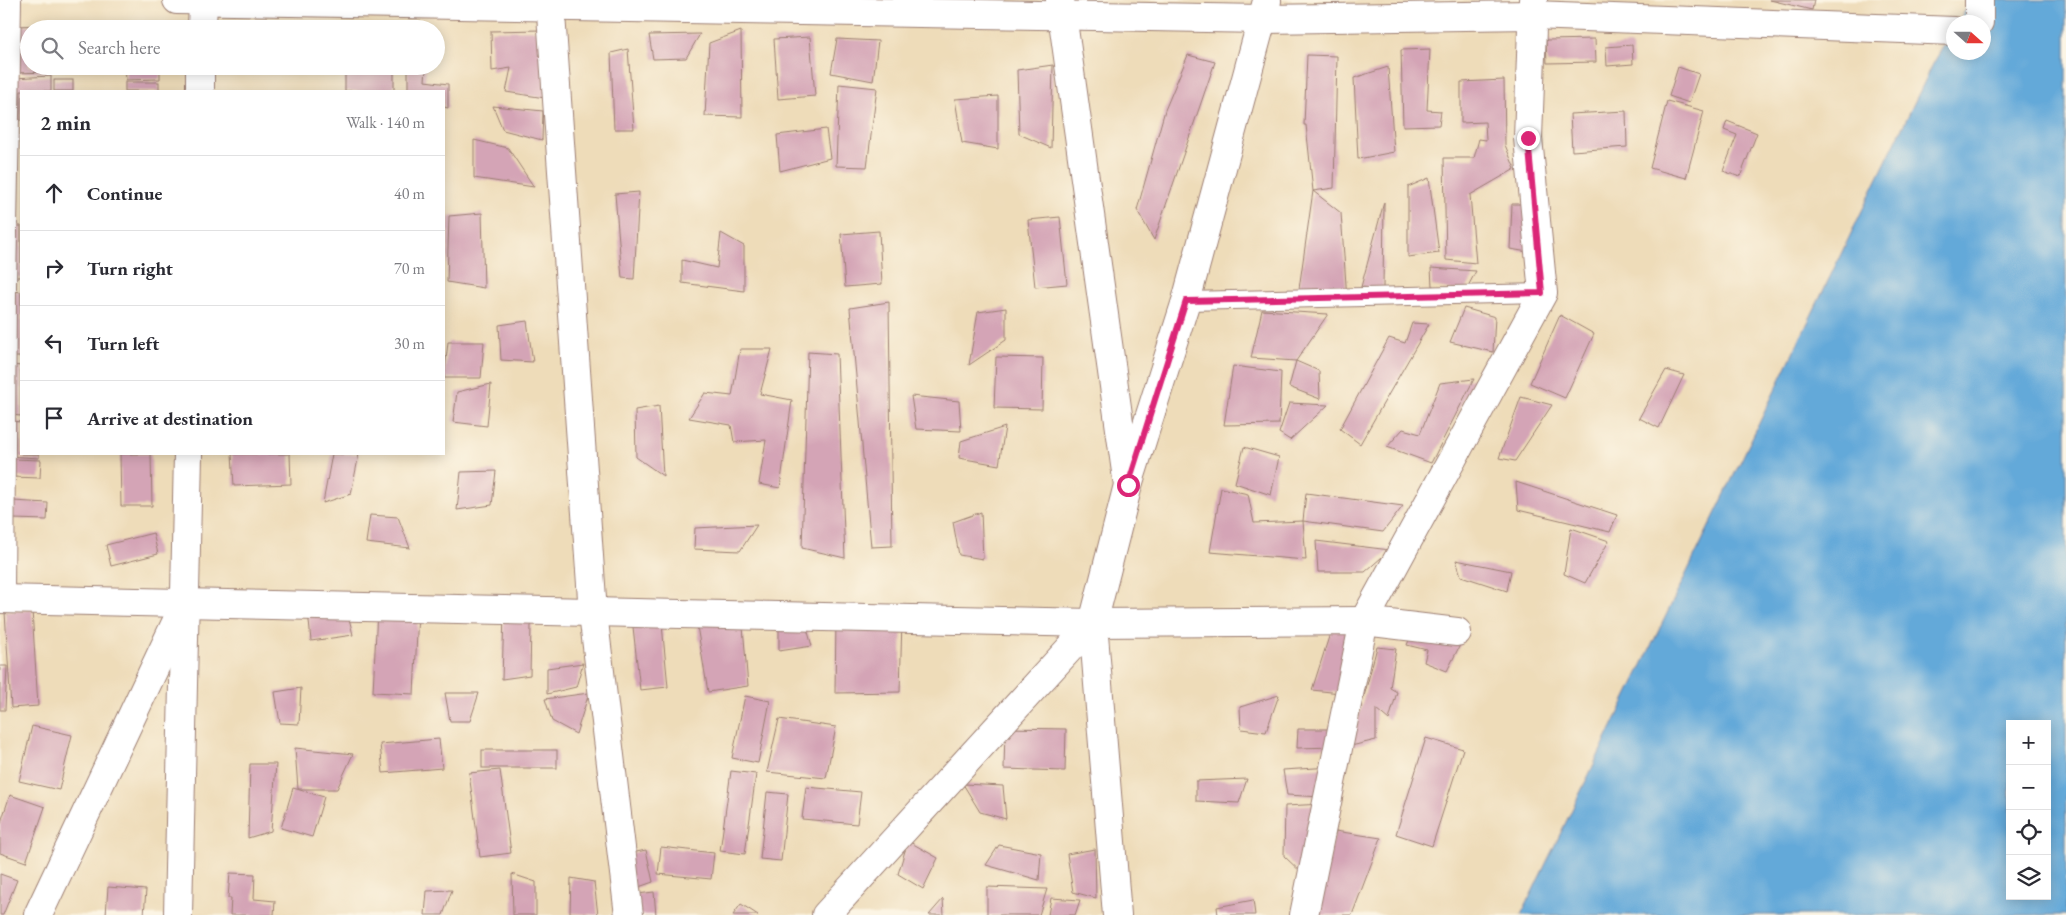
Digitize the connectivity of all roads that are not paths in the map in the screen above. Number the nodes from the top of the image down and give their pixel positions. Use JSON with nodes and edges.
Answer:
{"nodes":[{"id":1,"x":7,"y":0,"type":"edge"},
{"id":2,"x":177,"y":0,"type":"edge"},
{"id":3,"x":203,"y":0,"type":"edge"},
{"id":4,"x":1978,"y":0,"type":"edge"},
{"id":5,"x":550,"y":3,"type":"edge"},
{"id":6,"x":1533,"y":7,"type":"edge"},
{"id":7,"x":1060,"y":8,"type":"edge"},
{"id":8,"x":1265,"y":10,"type":"edge"},
{"id":9,"x":1979,"y":15,"type":"edge"},
{"id":10,"x":202,"y":20,"type":"edge"},
{"id":11,"x":1946,"y":31,"type":"edge"},
{"id":12,"x":200,"y":75,"type":"edge"},
{"id":13,"x":200,"y":90,"type":"edge"},
{"id":14,"x":8,"y":286,"type":"edge"},
{"id":15,"x":1542,"y":293,"type":"junction"},
{"id":16,"x":1186,"y":301,"type":"junction"},
{"id":17,"x":188,"y":455,"type":"edge"},
{"id":18,"x":1128,"y":485,"type":"junction"},
{"id":19,"x":0,"y":599,"type":"edge"},
{"id":20,"x":184,"y":603,"type":"junction"},
{"id":21,"x":593,"y":613,"type":"junction"},
{"id":22,"x":1364,"y":621,"type":"junction"},
{"id":23,"x":1093,"y":623,"type":"junction"},
{"id":24,"x":1457,"y":632,"type":"dead end"},
{"id":25,"x":38,"y":915,"type":"edge"},
{"id":26,"x":178,"y":915,"type":"edge"},
{"id":27,"x":629,"y":915,"type":"edge"},
{"id":28,"x":826,"y":915,"type":"edge"},
{"id":29,"x":1117,"y":915,"type":"edge"},
{"id":30,"x":1304,"y":915,"type":"edge"}],
"edges":[{"from":1,"to":14,"type":"street"},
{"from":2,"to":3,"type":"street"},
{"from":3,"to":5,"type":"street"},
{"from":3,"to":10,"type":"street"},
{"from":4,"to":9,"type":"street"},
{"from":5,"to":7,"type":"street"},
{"from":5,"to":21,"type":"street"},
{"from":6,"to":8,"type":"street"},
{"from":6,"to":11,"type":"street"},
{"from":6,"to":15,"type":"street"},
{"from":7,"to":8,"type":"street"},
{"from":7,"to":18,"type":"street"},
{"from":8,"to":16,"type":"street"},
{"from":12,"to":13,"type":"street"},
{"from":14,"to":19,"type":"street"},
{"from":15,"to":16,"type":"lane"},
{"from":15,"to":22,"type":"street"},
{"from":16,"to":18,"type":"street"},
{"from":17,"to":20,"type":"street"},
{"from":18,"to":23,"type":"street"},
{"from":19,"to":20,"type":"street"},
{"from":20,"to":21,"type":"street"},
{"from":20,"to":25,"type":"street"},
{"from":20,"to":26,"type":"street"},
{"from":21,"to":23,"type":"street"},
{"from":21,"to":27,"type":"street"},
{"from":22,"to":23,"type":"street"},
{"from":22,"to":24,"type":"street"},
{"from":22,"to":30,"type":"street"},
{"from":23,"to":28,"type":"street"},
{"from":23,"to":29,"type":"street"}]}
